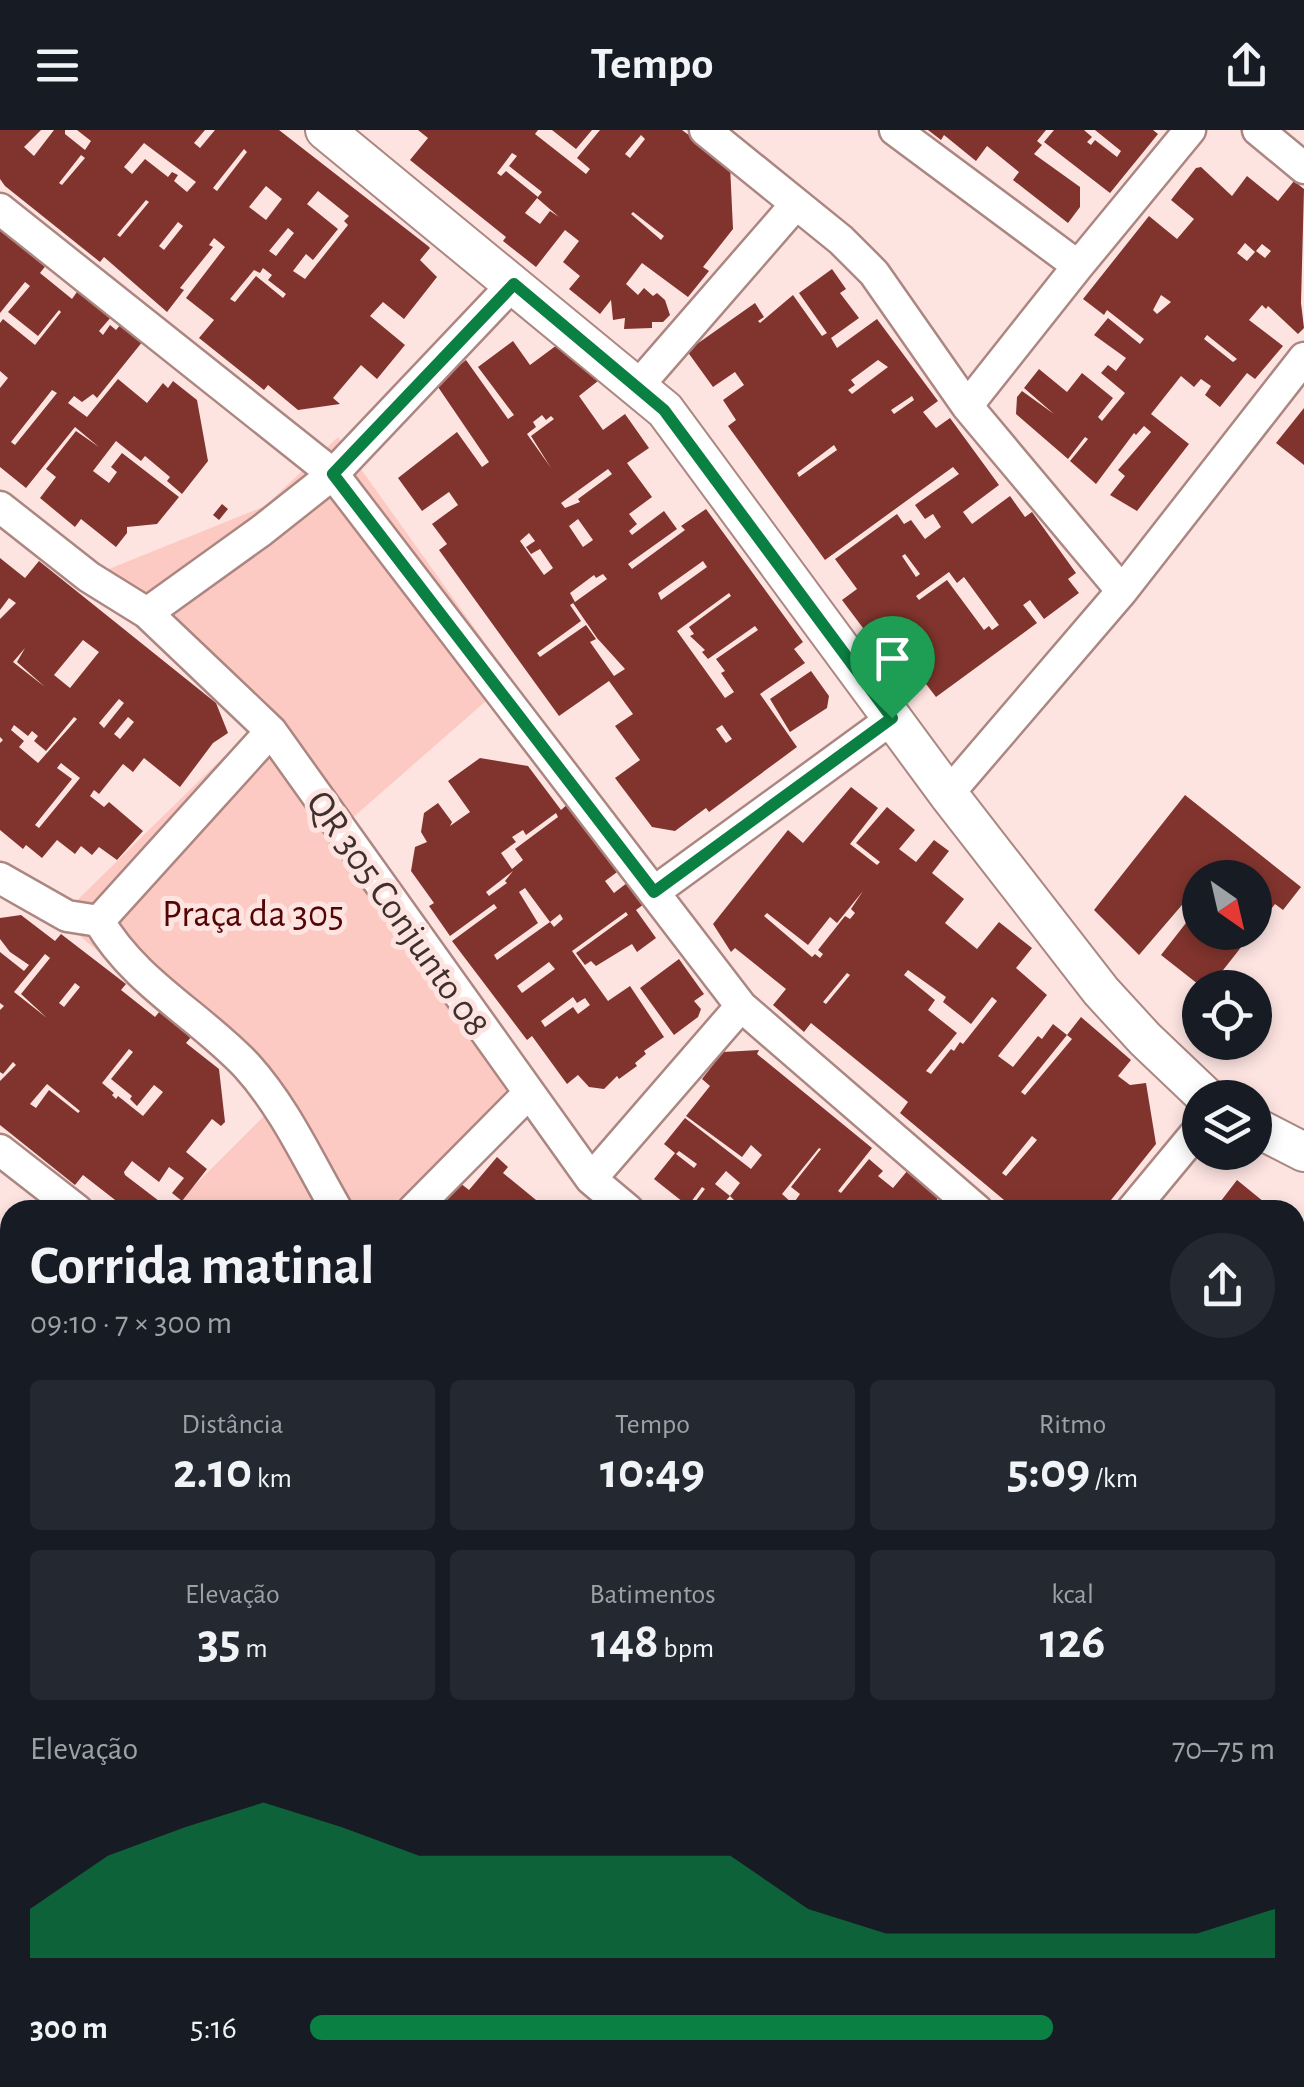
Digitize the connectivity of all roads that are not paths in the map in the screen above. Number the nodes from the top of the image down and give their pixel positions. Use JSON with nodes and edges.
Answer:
{"nodes":[{"id":1,"x":325,"y":130,"type":"edge"},
{"id":2,"x":705,"y":130,"type":"edge"},
{"id":3,"x":895,"y":130,"type":"edge"},
{"id":4,"x":1190,"y":130,"type":"edge"},
{"id":5,"x":1258,"y":130,"type":"edge"},
{"id":6,"x":1304,"y":168,"type":"edge"},
{"id":7,"x":796,"y":204,"type":"junction"},
{"id":8,"x":0,"y":209,"type":"edge"},
{"id":9,"x":1078,"y":266,"type":"junction"},
{"id":10,"x":514,"y":284,"type":"junction"},
{"id":11,"x":1304,"y":358,"type":"edge"},
{"id":12,"x":637,"y":387,"type":"junction"},
{"id":13,"x":967,"y":406,"type":"junction"},
{"id":14,"x":333,"y":474,"type":"junction"},
{"id":15,"x":0,"y":507,"type":"edge"},
{"id":16,"x":1122,"y":591,"type":"junction"},
{"id":17,"x":147,"y":613,"type":"junction"},
{"id":18,"x":892,"y":718,"type":"junction"},
{"id":19,"x":271,"y":731,"type":"junction"},
{"id":20,"x":948,"y":794,"type":"junction"},
{"id":21,"x":0,"y":878,"type":"edge"},
{"id":22,"x":654,"y":892,"type":"junction"},
{"id":23,"x":99,"y":922,"type":"junction"},
{"id":24,"x":741,"y":1006,"type":"junction"},
{"id":25,"x":1188,"y":1080,"type":"edge"},
{"id":26,"x":528,"y":1094,"type":"junction"},
{"id":27,"x":1272,"y":1136,"type":"edge"},
{"id":28,"x":0,"y":1150,"type":"edge"},
{"id":29,"x":1182,"y":1150,"type":"edge"},
{"id":30,"x":1304,"y":1152,"type":"edge"},
{"id":31,"x":591,"y":1179,"type":"junction"},
{"id":32,"x":64,"y":1200,"type":"edge"},
{"id":33,"x":331,"y":1200,"type":"edge"},
{"id":34,"x":423,"y":1200,"type":"edge"},
{"id":35,"x":616,"y":1200,"type":"edge"},
{"id":36,"x":965,"y":1200,"type":"edge"},
{"id":37,"x":1140,"y":1200,"type":"edge"}],
"edges":[{"from":1,"to":10,"type":"street"},
{"from":2,"to":7,"type":"street"},
{"from":3,"to":9,"type":"street"},
{"from":4,"to":9,"type":"street"},
{"from":5,"to":6,"type":"street"},
{"from":7,"to":12,"type":"street"},
{"from":7,"to":13,"type":"street"},
{"from":8,"to":14,"type":"street"},
{"from":9,"to":13,"type":"street"},
{"from":10,"to":12,"type":"street"},
{"from":10,"to":14,"type":"street"},
{"from":11,"to":16,"type":"street"},
{"from":12,"to":18,"type":"street"},
{"from":13,"to":16,"type":"street"},
{"from":14,"to":17,"type":"street"},
{"from":14,"to":22,"type":"street"},
{"from":15,"to":17,"type":"street","name":"QR 305 Conjunto 08"},
{"from":16,"to":20,"type":"street"},
{"from":17,"to":19,"type":"street","name":"QR 305 Conjunto 08"},
{"from":18,"to":20,"type":"street"},
{"from":18,"to":22,"type":"street"},
{"from":19,"to":23,"type":"street"},
{"from":19,"to":26,"type":"street","name":"QR 305 Conjunto 08"},
{"from":20,"to":25,"type":"street"},
{"from":21,"to":23,"type":"street"},
{"from":22,"to":24,"type":"street"},
{"from":23,"to":33,"type":"street"},
{"from":24,"to":31,"type":"street"},
{"from":24,"to":36,"type":"street"},
{"from":26,"to":31,"type":"street","name":"QR 305 Conjunto 08"},
{"from":26,"to":34,"type":"street"},
{"from":27,"to":30,"type":"street"},
{"from":28,"to":32,"type":"street"},
{"from":29,"to":37,"type":"street"},
{"from":31,"to":35,"type":"street","name":"QR 305 Conjunto 08"}]}
